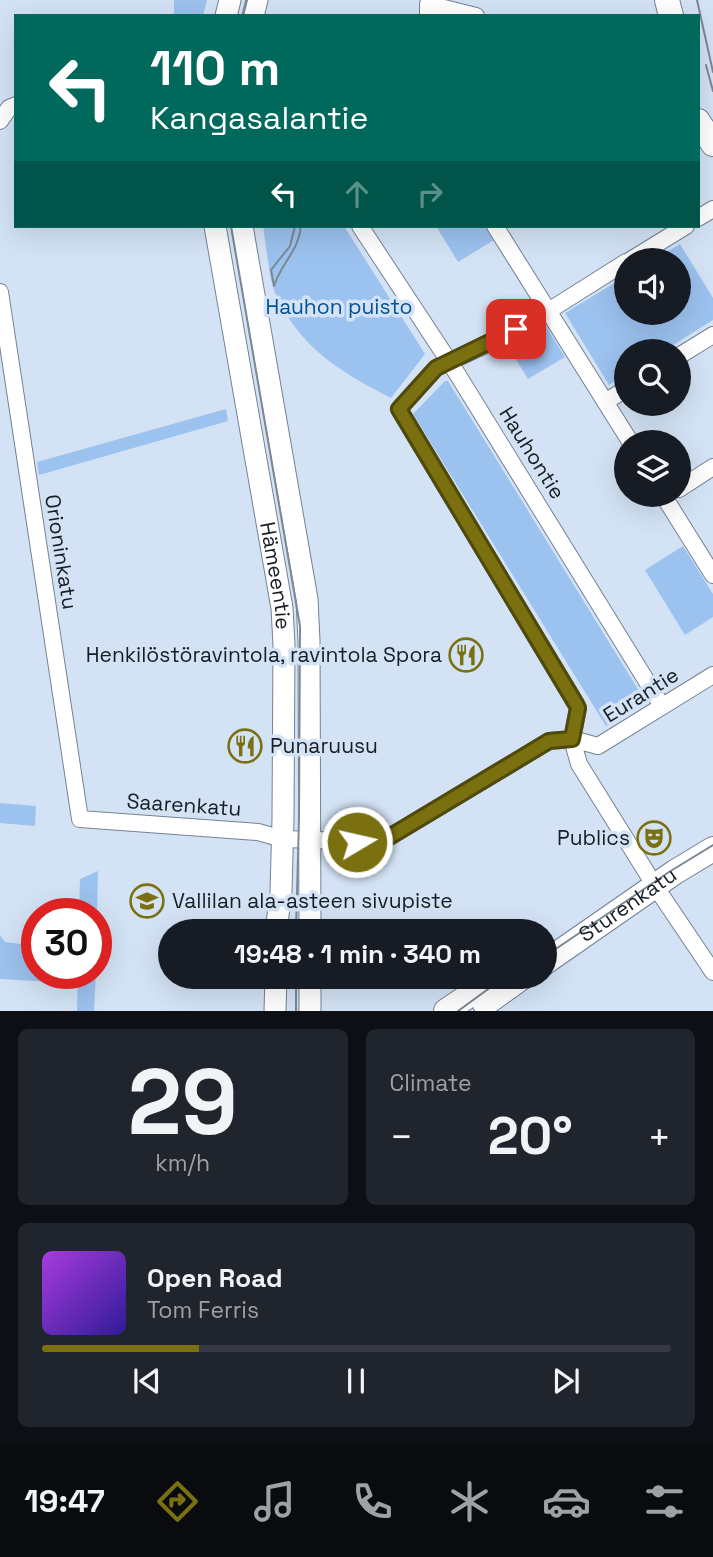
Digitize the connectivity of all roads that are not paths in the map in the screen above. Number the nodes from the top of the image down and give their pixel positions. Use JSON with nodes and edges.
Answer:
{"nodes":[{"id":1,"x":428,"y":10,"type":"edge"},
{"id":2,"x":460,"y":14,"type":"edge"},
{"id":3,"x":14,"y":106,"type":"edge"},
{"id":4,"x":0,"y":121,"type":"edge"},
{"id":5,"x":700,"y":124,"type":"edge"},
{"id":6,"x":713,"y":144,"type":"edge"},
{"id":7,"x":215,"y":228,"type":"edge"},
{"id":8,"x":242,"y":228,"type":"edge"},
{"id":9,"x":361,"y":228,"type":"edge"},
{"id":10,"x":496,"y":228,"type":"edge"},
{"id":11,"x":683,"y":228,"type":"edge"},
{"id":12,"x":650,"y":248,"type":"edge"},
{"id":13,"x":614,"y":270,"type":"edge"},
{"id":14,"x":0,"y":292,"type":"edge"},
{"id":15,"x":548,"y":310,"type":"junction"},
{"id":16,"x":713,"y":335,"type":"edge"},
{"id":17,"x":691,"y":349,"type":"edge"},
{"id":18,"x":450,"y":361,"type":"junction"},
{"id":19,"x":614,"y":396,"type":"edge"},
{"id":20,"x":605,"y":402,"type":"junction"},
{"id":21,"x":623,"y":430,"type":"edge"},
{"id":22,"x":713,"y":467,"type":"edge"},
{"id":23,"x":691,"y":481,"type":"edge"},
{"id":24,"x":672,"y":507,"type":"edge"},
{"id":25,"x":713,"y":575,"type":"edge"},
{"id":26,"x":713,"y":675,"type":"edge"},
{"id":27,"x":662,"y":706,"type":"junction"},
{"id":28,"x":572,"y":739,"type":"junction"},
{"id":29,"x":80,"y":819,"type":"joint"},
{"id":30,"x":713,"y":832,"type":"edge"},
{"id":31,"x":283,"y":839,"type":"junction"},
{"id":32,"x":309,"y":840,"type":"junction"},
{"id":33,"x":713,"y":849,"type":"edge"},
{"id":34,"x":651,"y":880,"type":"junction"},
{"id":35,"x":278,"y":919,"type":"edge"},
{"id":36,"x":310,"y":919,"type":"edge"},
{"id":37,"x":557,"y":937,"type":"edge"},
{"id":38,"x":557,"y":952,"type":"edge"},
{"id":39,"x":713,"y":972,"type":"edge"},
{"id":40,"x":276,"y":989,"type":"edge"},
{"id":41,"x":310,"y":989,"type":"edge"},
{"id":42,"x":484,"y":989,"type":"edge"},
{"id":43,"x":500,"y":989,"type":"edge"},
{"id":44,"x":462,"y":1009,"type":"edge"},
{"id":45,"x":275,"y":1011,"type":"edge"},
{"id":46,"x":310,"y":1011,"type":"edge"}],
"edges":[{"from":1,"to":2,"type":"street"},
{"from":3,"to":4,"type":"street"},
{"from":5,"to":6,"type":"main road"},
{"from":7,"to":31,"type":"main road","name":"Hämeentie"},
{"from":8,"to":32,"type":"main road","name":"Hämeentie"},
{"from":9,"to":18,"type":"street","name":"Hauhontie"},
{"from":10,"to":15,"type":"street"},
{"from":11,"to":12,"type":"street"},
{"from":13,"to":15,"type":"street"},
{"from":14,"to":29,"type":"street","name":"Orioninkatu"},
{"from":15,"to":18,"type":"street"},
{"from":15,"to":20,"type":"street"},
{"from":16,"to":17,"type":"street"},
{"from":18,"to":27,"type":"street","name":"Hauhontie"},
{"from":18,"to":28,"type":"street"},
{"from":19,"to":20,"type":"street"},
{"from":20,"to":21,"type":"street"},
{"from":22,"to":23,"type":"street"},
{"from":24,"to":25,"type":"street"},
{"from":26,"to":27,"type":"street","name":"Eurantie"},
{"from":27,"to":28,"type":"street","name":"Eurantie"},
{"from":28,"to":32,"type":"street","name":"Eurantie"},
{"from":28,"to":34,"type":"street"},
{"from":29,"to":31,"type":"street","name":"Saarenkatu"},
{"from":30,"to":34,"type":"main road","name":"Sturenkatu"},
{"from":31,"to":32,"type":"street","name":"Eurantie"},
{"from":31,"to":35,"type":"main road","name":"Hämeentie"},
{"from":32,"to":36,"type":"main road","name":"Hämeentie"},
{"from":33,"to":34,"type":"main road","name":"Sturenkatu"},
{"from":34,"to":37,"type":"main road","name":"Sturenkatu"},
{"from":34,"to":38,"type":"main road","name":"Sturenkatu"},
{"from":34,"to":39,"type":"street"},
{"from":40,"to":45,"type":"main road"},
{"from":41,"to":46,"type":"main road"},
{"from":42,"to":44,"type":"main road"},
{"from":43,"to":44,"type":"main road"}]}
